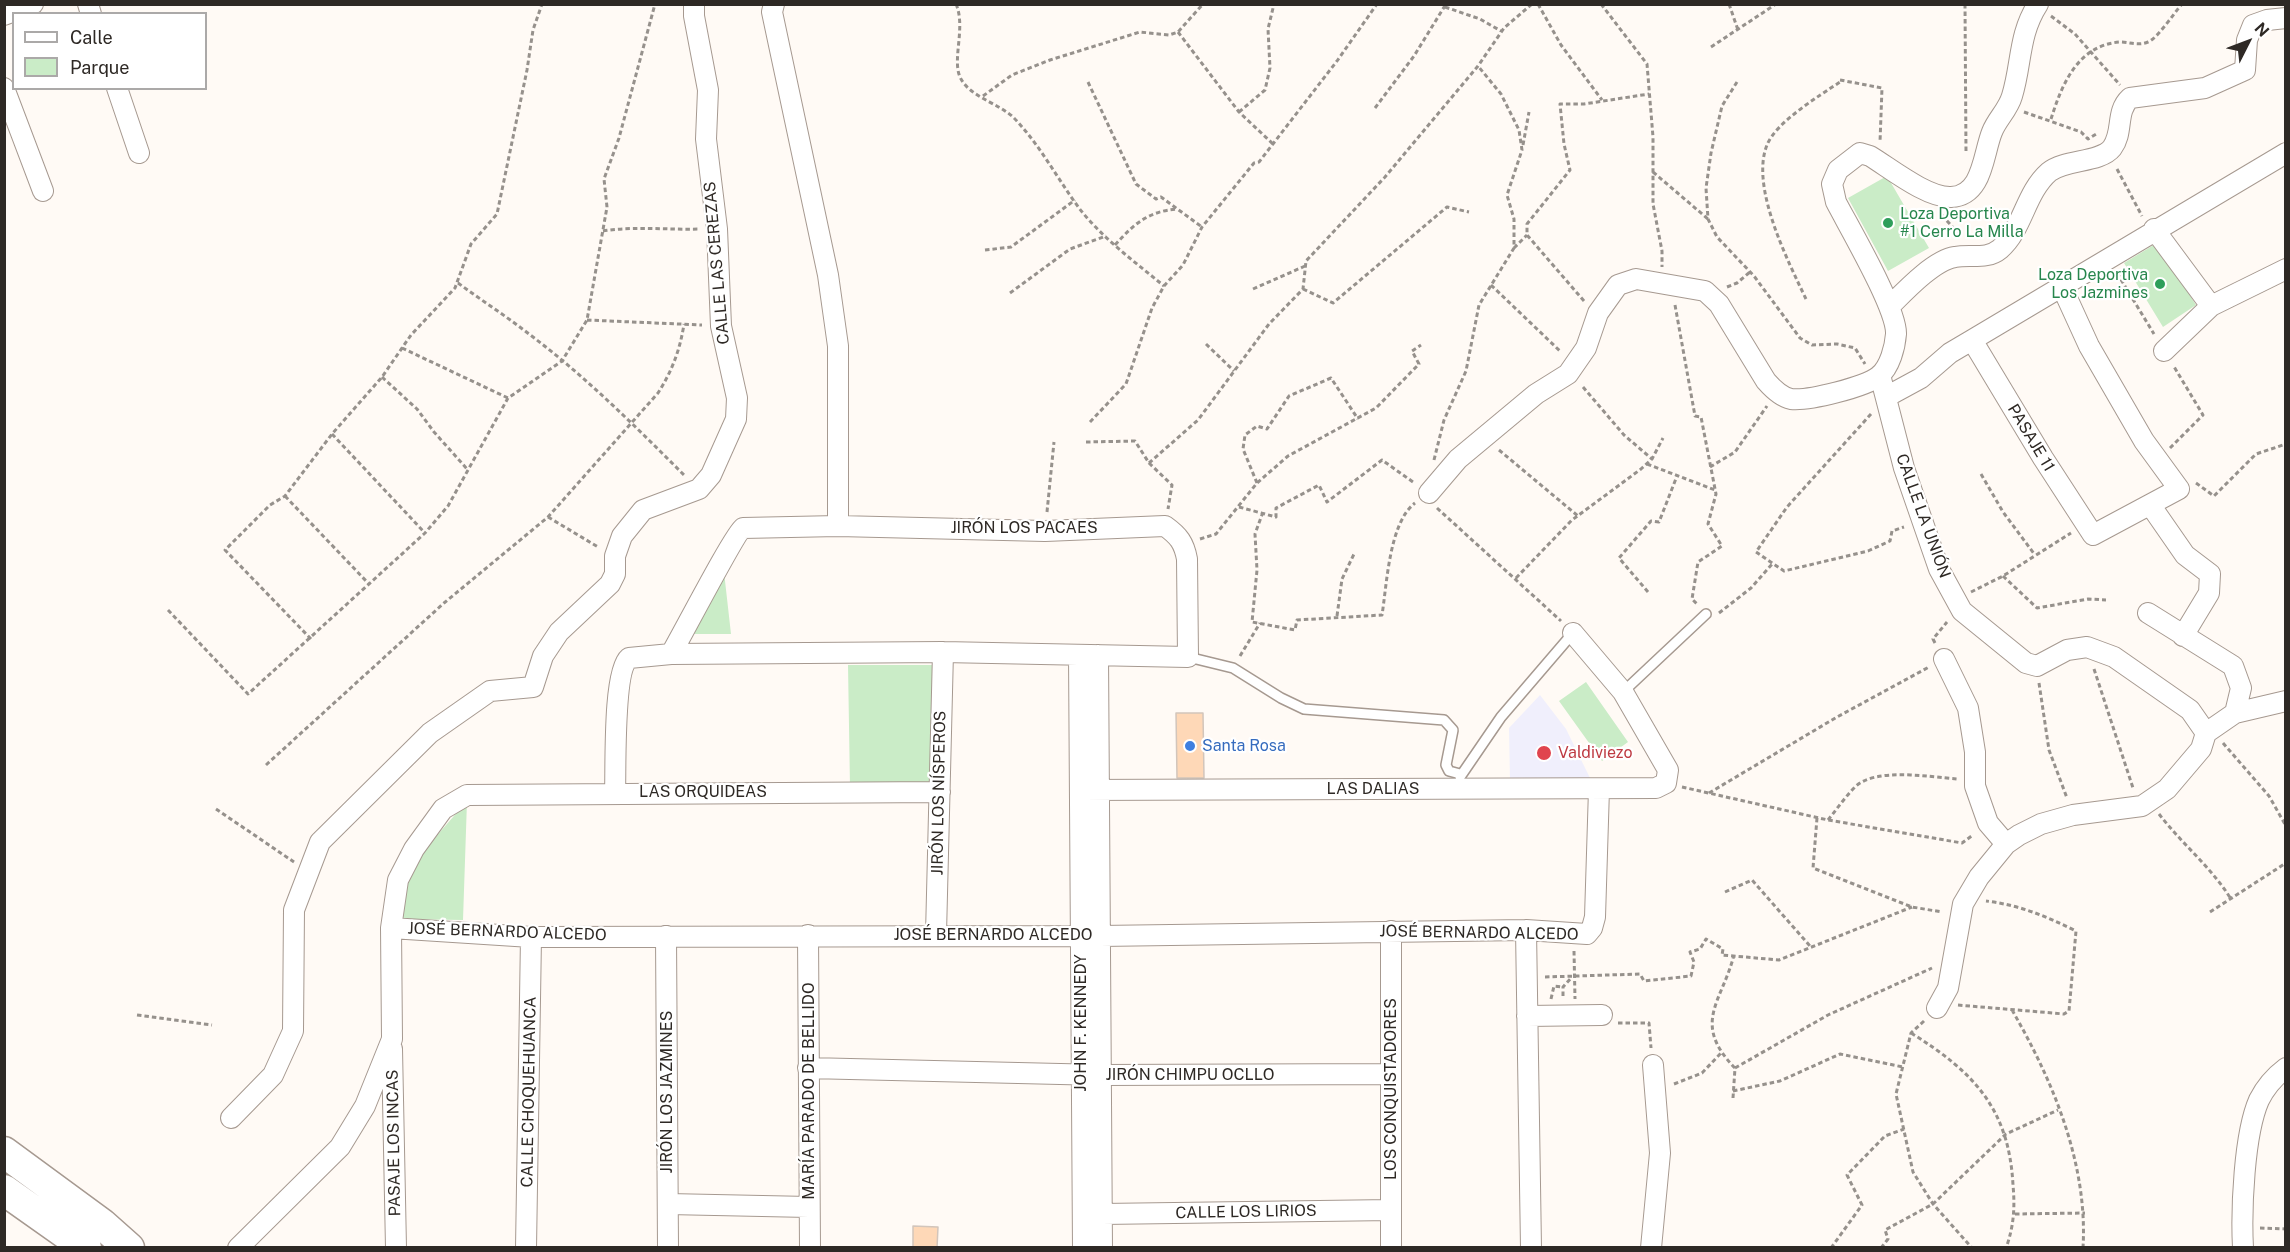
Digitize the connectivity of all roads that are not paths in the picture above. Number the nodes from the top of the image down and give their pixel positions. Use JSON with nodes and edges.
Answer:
{"nodes":[{"id":1,"x":33,"y":4,"type":"edge"},
{"id":2,"x":694,"y":4,"type":"edge"},
{"id":3,"x":774,"y":4,"type":"edge"},
{"id":4,"x":2038,"y":6,"type":"edge"},
{"id":5,"x":4,"y":15,"type":"edge"},
{"id":6,"x":2286,"y":18,"type":"edge"},
{"id":7,"x":4,"y":88,"type":"edge"},
{"id":8,"x":118,"y":90,"type":"edge"},
{"id":9,"x":139,"y":153,"type":"dead end"},
{"id":10,"x":2286,"y":153,"type":"edge"},
{"id":11,"x":43,"y":191,"type":"dead end"},
{"id":12,"x":2154,"y":229,"type":"junction"},
{"id":13,"x":2286,"y":269,"type":"edge"},
{"id":14,"x":2062,"y":287,"type":"junction"},
{"id":15,"x":1890,"y":306,"type":"junction"},
{"id":16,"x":2211,"y":306,"type":"junction"},
{"id":17,"x":1972,"y":340,"type":"junction"},
{"id":18,"x":2164,"y":351,"type":"road end"},
{"id":19,"x":1876,"y":377,"type":"junction"},
{"id":20,"x":1886,"y":397,"type":"junction"},
{"id":21,"x":1429,"y":493,"type":"road end"},
{"id":22,"x":2151,"y":506,"type":"junction"},
{"id":23,"x":838,"y":526,"type":"junction"},
{"id":24,"x":2148,"y":613,"type":"dead end"},
{"id":25,"x":1706,"y":614,"type":"road end"},
{"id":26,"x":1573,"y":633,"type":"joint"},
{"id":27,"x":2182,"y":636,"type":"junction"},
{"id":28,"x":943,"y":651,"type":"junction"},
{"id":29,"x":671,"y":654,"type":"junction"},
{"id":30,"x":1089,"y":655,"type":"junction"},
{"id":31,"x":1188,"y":657,"type":"junction"},
{"id":32,"x":1944,"y":659,"type":"road end"},
{"id":33,"x":1623,"y":692,"type":"junction"},
{"id":34,"x":2286,"y":701,"type":"edge"},
{"id":35,"x":2235,"y":714,"type":"junction"},
{"id":36,"x":2206,"y":733,"type":"junction"},
{"id":37,"x":1461,"y":781,"type":"junction"},
{"id":38,"x":1599,"y":789,"type":"junction"},
{"id":39,"x":1089,"y":790,"type":"junction"},
{"id":40,"x":940,"y":792,"type":"junction"},
{"id":41,"x":615,"y":793,"type":"junction"},
{"id":42,"x":467,"y":795,"type":"joint"},
{"id":43,"x":2006,"y":844,"type":"junction"},
{"id":44,"x":391,"y":928,"type":"junction"},
{"id":45,"x":1526,"y":930,"type":"junction"},
{"id":46,"x":1391,"y":931,"type":"junction"},
{"id":47,"x":936,"y":934,"type":"junction"},
{"id":48,"x":808,"y":935,"type":"junction"},
{"id":49,"x":666,"y":936,"type":"junction"},
{"id":50,"x":1090,"y":936,"type":"junction"},
{"id":51,"x":531,"y":937,"type":"junction"},
{"id":52,"x":1939,"y":1006,"type":"road end"},
{"id":53,"x":1602,"y":1015,"type":"road end"},
{"id":54,"x":1527,"y":1016,"type":"junction"},
{"id":55,"x":392,"y":1039,"type":"junction"},
{"id":56,"x":1653,"y":1065,"type":"road end"},
{"id":57,"x":808,"y":1068,"type":"junction"},
{"id":58,"x":2286,"y":1068,"type":"edge"},
{"id":59,"x":1391,"y":1074,"type":"junction"},
{"id":60,"x":1081,"y":1075,"type":"junction"},
{"id":61,"x":1101,"y":1075,"type":"junction"},
{"id":62,"x":231,"y":1118,"type":"dead end"},
{"id":63,"x":4,"y":1152,"type":"edge"},
{"id":64,"x":4,"y":1190,"type":"edge"},
{"id":65,"x":668,"y":1204,"type":"junction"},
{"id":66,"x":809,"y":1207,"type":"junction"},
{"id":67,"x":1391,"y":1210,"type":"junction"},
{"id":68,"x":1102,"y":1214,"type":"junction"},
{"id":69,"x":86,"y":1248,"type":"edge"},
{"id":70,"x":129,"y":1248,"type":"edge"},
{"id":71,"x":238,"y":1248,"type":"edge"},
{"id":72,"x":396,"y":1248,"type":"edge"},
{"id":73,"x":526,"y":1248,"type":"edge"},
{"id":74,"x":668,"y":1248,"type":"edge"},
{"id":75,"x":810,"y":1248,"type":"edge"},
{"id":76,"x":1083,"y":1248,"type":"edge"},
{"id":77,"x":1102,"y":1248,"type":"edge"},
{"id":78,"x":1391,"y":1248,"type":"edge"},
{"id":79,"x":1531,"y":1248,"type":"edge"},
{"id":80,"x":1651,"y":1248,"type":"edge"},
{"id":81,"x":2243,"y":1248,"type":"edge"}],
"edges":[{"from":1,"to":5,"type":"street"},
{"from":2,"to":62,"type":"street","name":"CALLE LAS CEREZAS"},
{"from":3,"to":23,"type":"street"},
{"from":4,"to":15,"type":"street"},
{"from":6,"to":15,"type":"street"},
{"from":7,"to":11,"type":"street"},
{"from":8,"to":9,"type":"street"},
{"from":10,"to":12,"type":"street"},
{"from":12,"to":14,"type":"street"},
{"from":12,"to":16,"type":"street"},
{"from":13,"to":16,"type":"street"},
{"from":14,"to":17,"type":"street"},
{"from":14,"to":22,"type":"street"},
{"from":15,"to":19,"type":"street"},
{"from":16,"to":18,"type":"street"},
{"from":17,"to":20,"type":"street"},
{"from":17,"to":22,"type":"street","name":"PASAJE 11"},
{"from":19,"to":20,"type":"street","name":"CALLE LA UNIÓN"},
{"from":19,"to":21,"type":"street"},
{"from":20,"to":36,"type":"street","name":"CALLE LA UNIÓN"},
{"from":22,"to":27,"type":"street"},
{"from":23,"to":29,"type":"street","name":"JIRÓN LOS PACAES"},
{"from":23,"to":31,"type":"street","name":"JIRÓN LOS PACAES"},
{"from":24,"to":27,"type":"street"},
{"from":25,"to":33,"type":"lane"},
{"from":26,"to":33,"type":"street"},
{"from":26,"to":37,"type":"lane"},
{"from":27,"to":35,"type":"street"},
{"from":28,"to":29,"type":"street"},
{"from":28,"to":30,"type":"street"},
{"from":28,"to":40,"type":"street","name":"JIRÓN LOS NÍSPEROS"},
{"from":29,"to":41,"type":"street"},
{"from":30,"to":31,"type":"street"},
{"from":30,"to":39,"type":"street","name":"JOHN F. KENNEDY"},
{"from":31,"to":37,"type":"lane"},
{"from":32,"to":43,"type":"street"},
{"from":33,"to":38,"type":"street","name":"LAS DALIAS"},
{"from":34,"to":35,"type":"street"},
{"from":35,"to":36,"type":"street"},
{"from":36,"to":43,"type":"street"},
{"from":37,"to":38,"type":"street","name":"LAS DALIAS"},
{"from":37,"to":39,"type":"street","name":"LAS DALIAS"},
{"from":38,"to":45,"type":"street","name":"JOSÉ BERNARDO ALCEDO"},
{"from":39,"to":50,"type":"street","name":"JOHN F. KENNEDY"},
{"from":40,"to":41,"type":"street","name":"LAS ORQUIDEAS"},
{"from":40,"to":47,"type":"street","name":"JIRÓN LOS NÍSPEROS"},
{"from":41,"to":42,"type":"street","name":"LAS ORQUIDEAS"},
{"from":42,"to":44,"type":"street","name":"PASAJE LOS INCAS"},
{"from":43,"to":52,"type":"street"},
{"from":44,"to":51,"type":"street","name":"JOSÉ BERNARDO ALCEDO"},
{"from":44,"to":55,"type":"street","name":"PASAJE LOS INCAS"},
{"from":45,"to":46,"type":"street","name":"JOSÉ BERNARDO ALCEDO"},
{"from":45,"to":54,"type":"street"},
{"from":46,"to":50,"type":"street","name":"JOSÉ BERNARDO ALCEDO"},
{"from":46,"to":59,"type":"street","name":"LOS CONQUISTADORES"},
{"from":47,"to":48,"type":"street","name":"JOSÉ BERNARDO ALCEDO"},
{"from":47,"to":50,"type":"street","name":"JOSÉ BERNARDO ALCEDO"},
{"from":48,"to":49,"type":"street","name":"JOSÉ BERNARDO ALCEDO"},
{"from":48,"to":57,"type":"street","name":"MARÍA PARADO DE BELLIDO"},
{"from":49,"to":51,"type":"street","name":"JOSÉ BERNARDO ALCEDO"},
{"from":49,"to":65,"type":"street","name":"JIRÓN LOS JAZMINES"},
{"from":50,"to":60,"type":"street","name":"JOHN F. KENNEDY"},
{"from":50,"to":61,"type":"street","name":"JOHN F. KENNEDY"},
{"from":51,"to":73,"type":"street","name":"CALLE CHOQUEHUANCA"},
{"from":53,"to":54,"type":"street"},
{"from":54,"to":79,"type":"street"},
{"from":55,"to":71,"type":"street","name":"PASAJE LOS INCAS"},
{"from":55,"to":72,"type":"street","name":"PASAJE LOS INCAS"},
{"from":56,"to":80,"type":"street"},
{"from":57,"to":60,"type":"street","name":"JIRÓN CHIMPU OCLLO"},
{"from":57,"to":66,"type":"street","name":"MARÍA PARADO DE BELLIDO"},
{"from":58,"to":81,"type":"street"},
{"from":59,"to":61,"type":"street","name":"JIRÓN CHIMPU OCLLO"},
{"from":59,"to":67,"type":"street","name":"LOS CONQUISTADORES"},
{"from":60,"to":61,"type":"street","name":"JIRÓN CHIMPU OCLLO"},
{"from":60,"to":76,"type":"street","name":"JOHN F. KENNEDY"},
{"from":61,"to":68,"type":"street","name":"JOHN F. KENNEDY"},
{"from":63,"to":70,"type":"main road"},
{"from":64,"to":69,"type":"main road"},
{"from":65,"to":66,"type":"street"},
{"from":65,"to":74,"type":"street","name":"JIRÓN LOS JAZMINES"},
{"from":66,"to":75,"type":"street","name":"MARÍA PARADO DE BELLIDO"},
{"from":67,"to":68,"type":"street","name":"CALLE LOS LIRIOS"},
{"from":67,"to":78,"type":"street","name":"LOS CONQUISTADORES"},
{"from":68,"to":77,"type":"street","name":"JOHN F. KENNEDY"}]}
